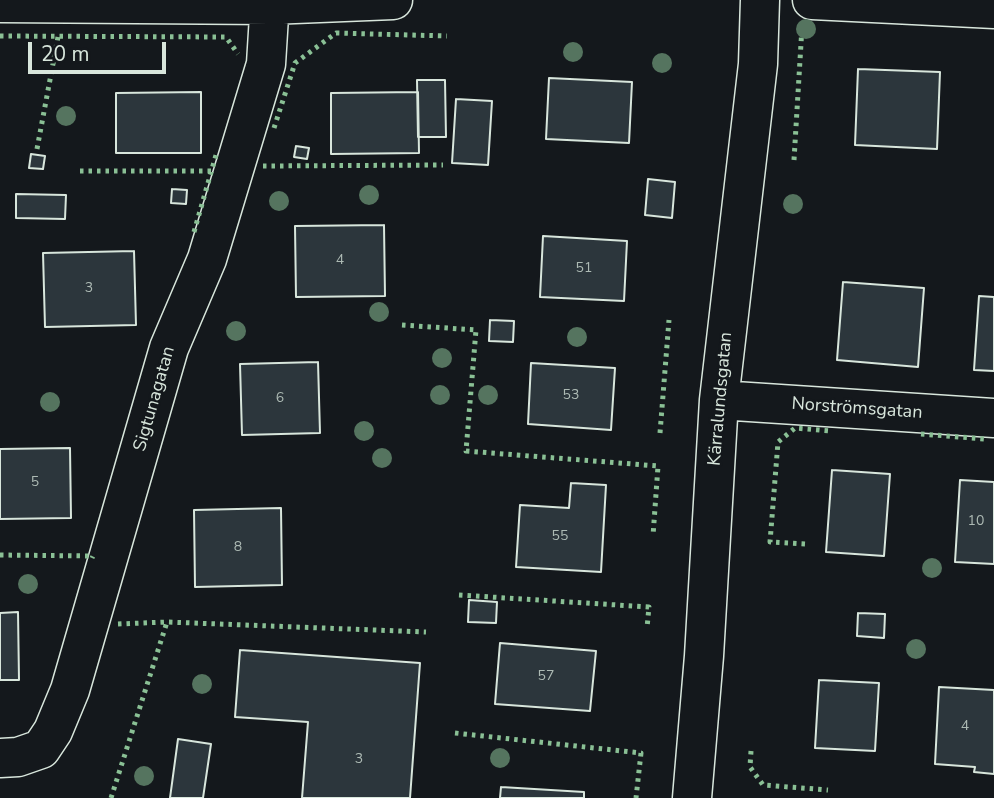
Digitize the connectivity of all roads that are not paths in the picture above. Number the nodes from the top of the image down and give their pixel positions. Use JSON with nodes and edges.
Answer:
{"nodes":[{"id":1,"x":393,"y":0,"type":"edge"},
{"id":2,"x":760,"y":0,"type":"edge"},
{"id":3,"x":812,"y":0,"type":"edge"},
{"id":4,"x":270,"y":2,"type":"edge"},
{"id":5,"x":0,"y":3,"type":"edge"},
{"id":6,"x":994,"y":9,"type":"edge"},
{"id":7,"x":719,"y":400,"type":"junction"},
{"id":8,"x":994,"y":418,"type":"edge"},
{"id":9,"x":0,"y":758,"type":"edge"},
{"id":10,"x":692,"y":798,"type":"edge"}],
"edges":[{"from":1,"to":4,"type":"street"},
{"from":2,"to":7,"type":"street","name":"Kärralundsgatan"},
{"from":3,"to":6,"type":"street"},
{"from":4,"to":5,"type":"street"},
{"from":4,"to":9,"type":"street","name":"Sigtunagatan"},
{"from":7,"to":8,"type":"street","name":"Norströmsgatan"},
{"from":7,"to":10,"type":"street","name":"Kärralundsgatan"}]}
